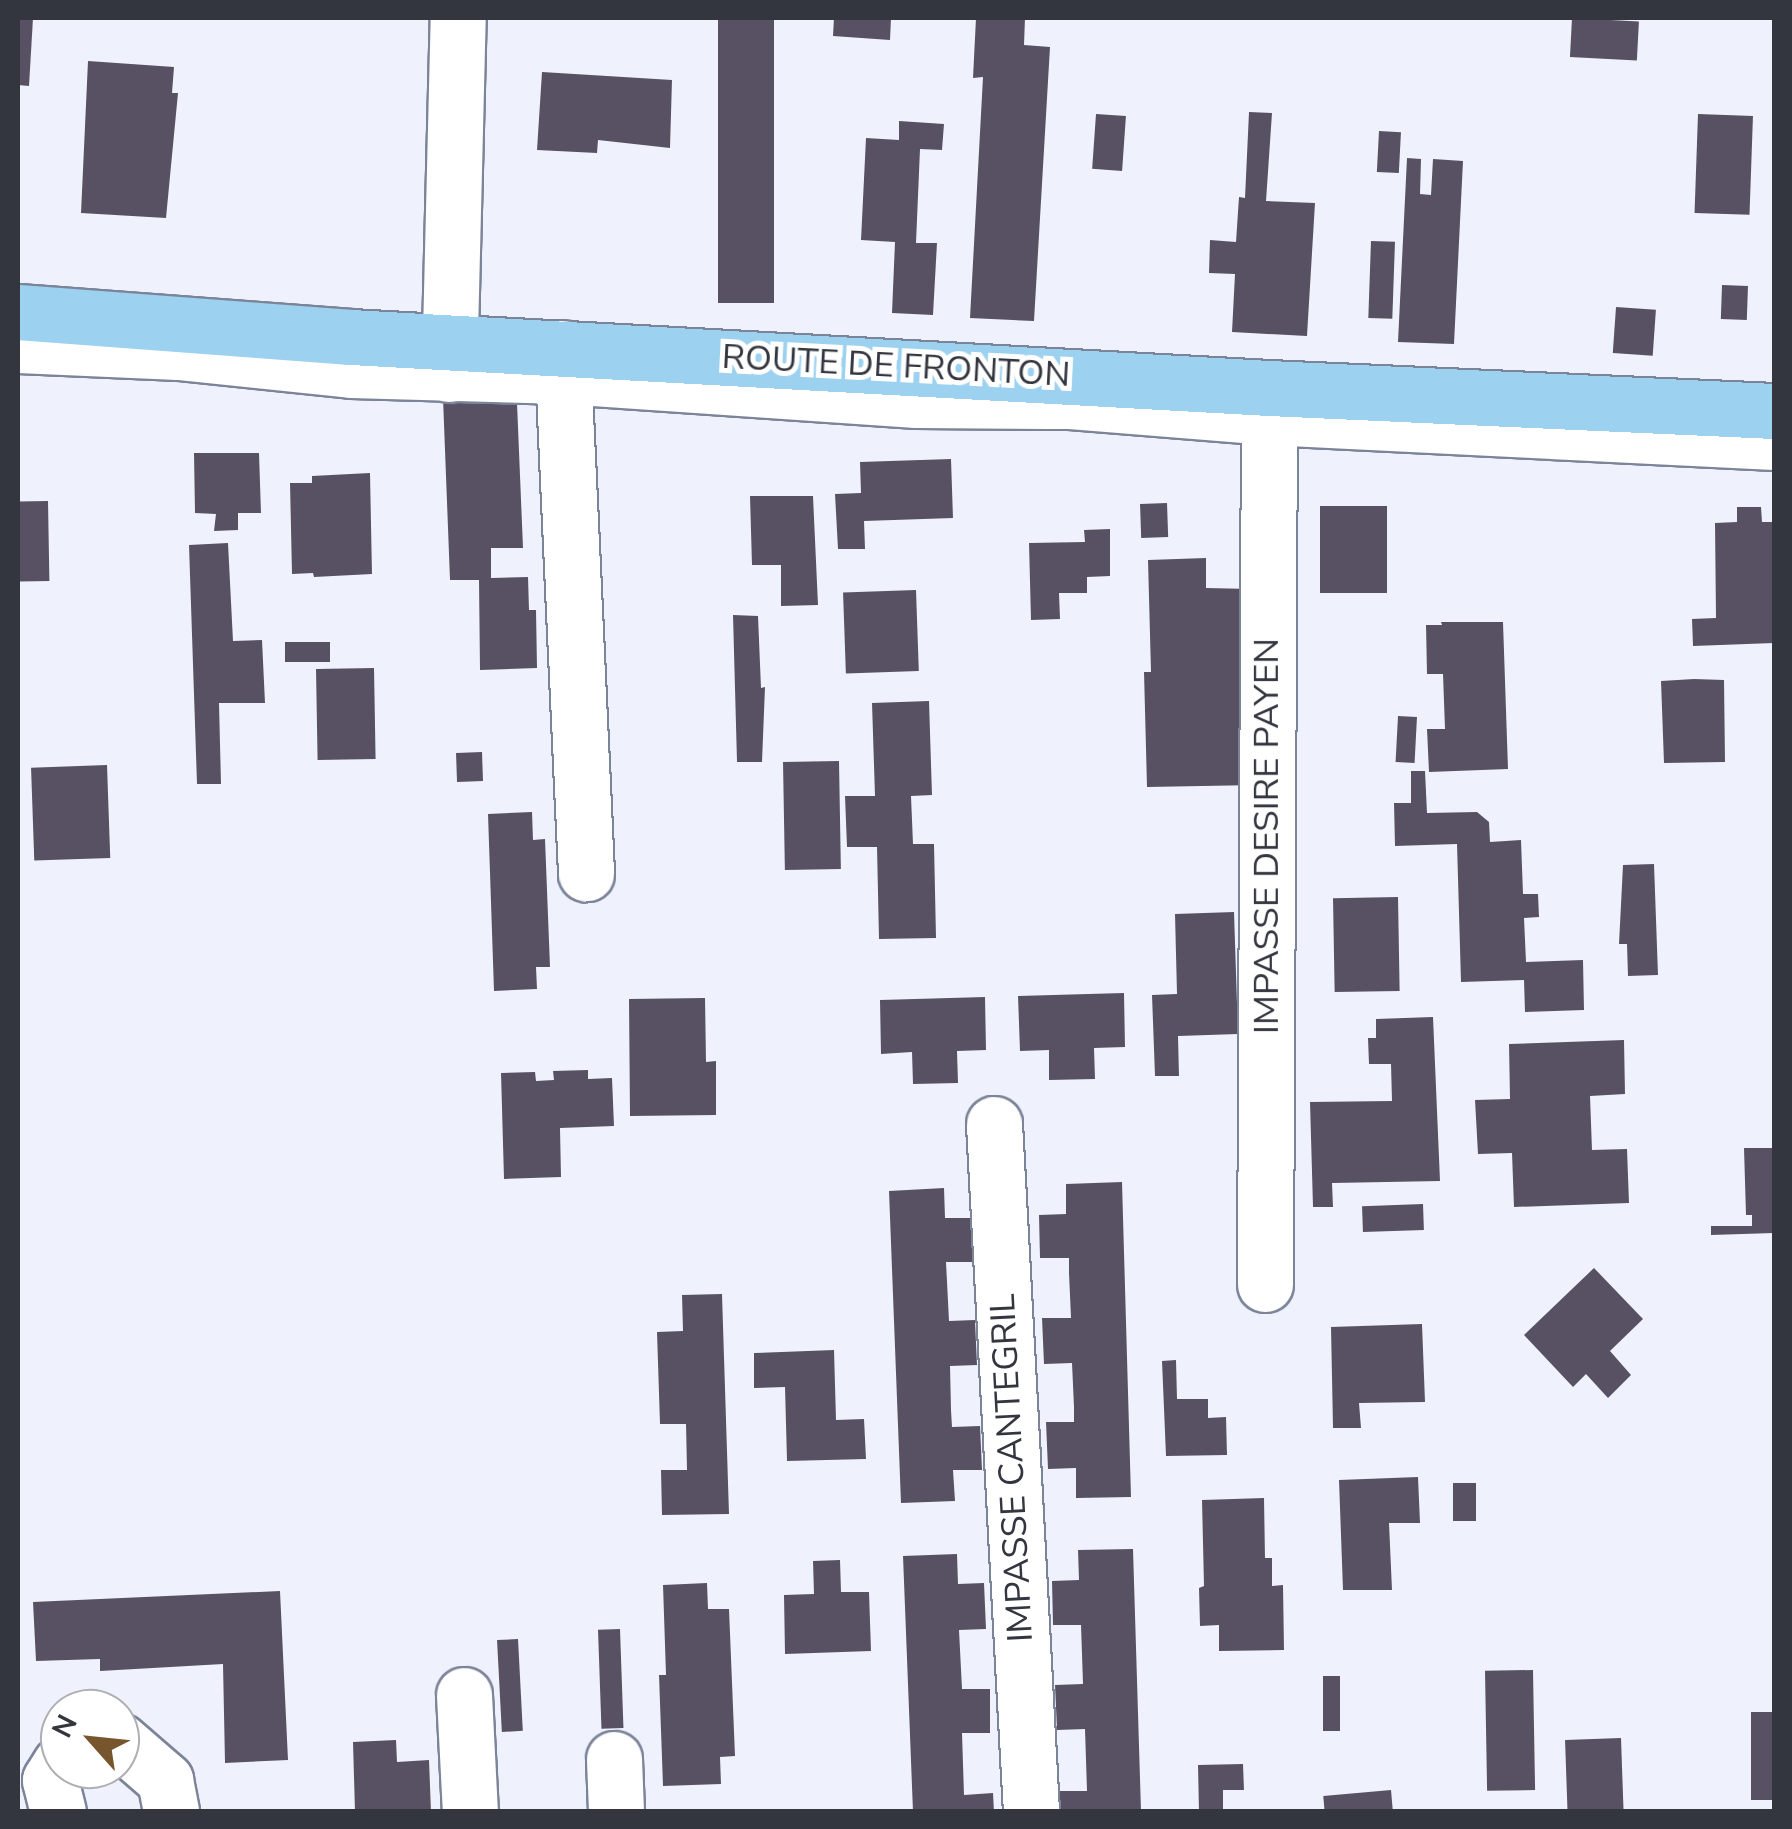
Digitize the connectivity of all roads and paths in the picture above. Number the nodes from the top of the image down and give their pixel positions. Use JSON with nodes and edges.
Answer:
{"nodes":[{"id":1,"x":458,"y":18,"type":"edge"},
{"id":2,"x":18,"y":312,"type":"edge"},
{"id":3,"x":18,"y":345,"type":"edge"},
{"id":4,"x":449,"y":358,"type":"junction"},
{"id":5,"x":563,"y":362,"type":"junction"},
{"id":6,"x":1269,"y":403,"type":"junction"},
{"id":7,"x":1774,"y":411,"type":"edge"},
{"id":8,"x":1774,"y":442,"type":"edge"},
{"id":9,"x":586,"y":873,"type":"dead end"},
{"id":10,"x":994,"y":1124,"type":"dead end"},
{"id":11,"x":1266,"y":1284,"type":"dead end"},
{"id":12,"x":464,"y":1695,"type":"dead end"},
{"id":13,"x":140,"y":1759,"type":"edge"},
{"id":14,"x":172,"y":1812,"type":"edge"},
{"id":15,"x":470,"y":1812,"type":"edge"},
{"id":16,"x":1031,"y":1812,"type":"edge"}],
"edges":[{"from":1,"to":4,"type":"street"},
{"from":2,"to":4,"type":"main road","name":"ROUTE DE FRONTON"},
{"from":3,"to":4,"type":"street"},
{"from":4,"to":5,"type":"main road","name":"ROUTE DE FRONTON"},
{"from":5,"to":6,"type":"main road","name":"ROUTE DE FRONTON"},
{"from":5,"to":9,"type":"street"},
{"from":6,"to":7,"type":"main road","name":"ROUTE DE FRONTON"},
{"from":6,"to":8,"type":"street"},
{"from":6,"to":11,"type":"street","name":"IMPASSE DESIRE PAYEN"},
{"from":10,"to":16,"type":"street","name":"IMPASSE CANTEGRIL"},
{"from":12,"to":15,"type":"street"},
{"from":13,"to":14,"type":"street"}]}
